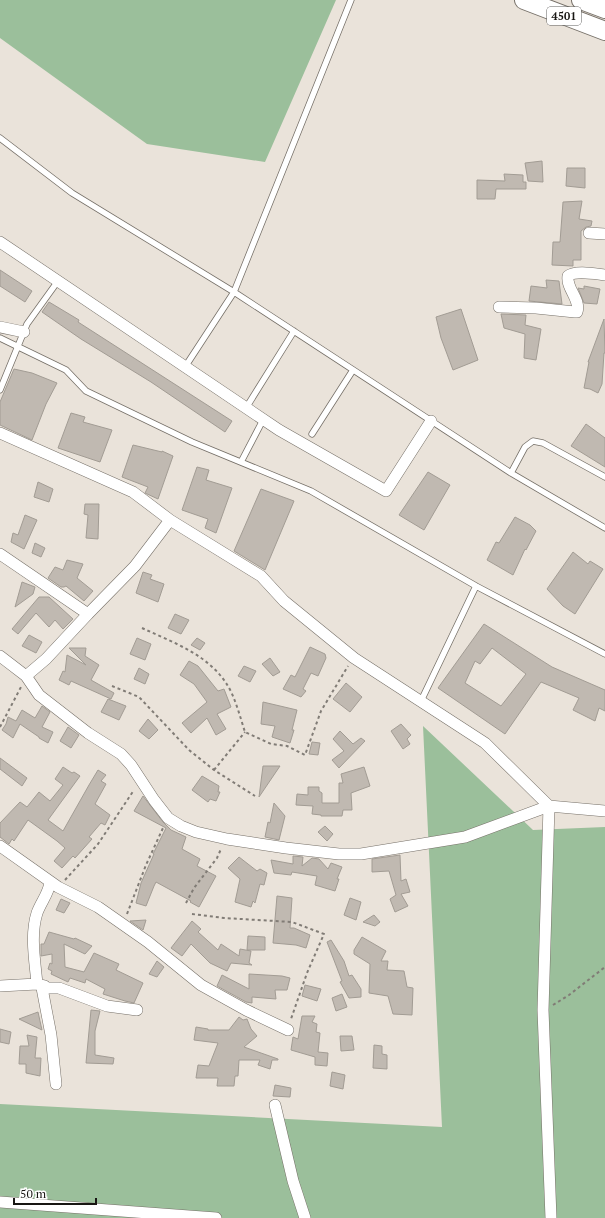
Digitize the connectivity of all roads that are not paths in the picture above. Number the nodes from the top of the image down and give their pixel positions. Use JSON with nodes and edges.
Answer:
{"nodes":[{"id":1,"x":351,"y":0,"type":"edge"},
{"id":2,"x":524,"y":0,"type":"edge"},
{"id":3,"x":581,"y":0,"type":"edge"},
{"id":4,"x":605,"y":9,"type":"edge"},
{"id":5,"x":605,"y":31,"type":"edge"},
{"id":6,"x":0,"y":138,"type":"edge"},
{"id":7,"x":589,"y":233,"type":"dead end"},
{"id":8,"x":605,"y":234,"type":"edge"},
{"id":9,"x":0,"y":242,"type":"edge"},
{"id":10,"x":605,"y":275,"type":"edge"},
{"id":11,"x":58,"y":281,"type":"junction"},
{"id":12,"x":234,"y":292,"type":"junction"},
{"id":13,"x":499,"y":307,"type":"dead end"},
{"id":14,"x":0,"y":327,"type":"edge"},
{"id":15,"x":294,"y":331,"type":"junction"},
{"id":16,"x":24,"y":332,"type":"junction"},
{"id":17,"x":0,"y":338,"type":"edge"},
{"id":18,"x":18,"y":347,"type":"junction"},
{"id":19,"x":185,"y":367,"type":"junction"},
{"id":20,"x":353,"y":370,"type":"junction"},
{"id":21,"x":0,"y":390,"type":"edge"},
{"id":22,"x":246,"y":408,"type":"junction"},
{"id":23,"x":263,"y":420,"type":"junction"},
{"id":24,"x":431,"y":421,"type":"junction"},
{"id":25,"x":0,"y":433,"type":"edge"},
{"id":26,"x":312,"y":434,"type":"dead end"},
{"id":27,"x":241,"y":462,"type":"junction"},
{"id":28,"x":511,"y":472,"type":"junction"},
{"id":29,"x":605,"y":477,"type":"edge"},
{"id":30,"x":170,"y":520,"type":"junction"},
{"id":31,"x":605,"y":528,"type":"edge"},
{"id":32,"x":0,"y":554,"type":"edge"},
{"id":33,"x":476,"y":586,"type":"junction"},
{"id":34,"x":88,"y":614,"type":"junction"},
{"id":35,"x":605,"y":654,"type":"edge"},
{"id":36,"x":0,"y":656,"type":"edge"},
{"id":37,"x":26,"y":676,"type":"junction"},
{"id":38,"x":421,"y":701,"type":"junction"},
{"id":39,"x":548,"y":806,"type":"junction"},
{"id":40,"x":605,"y":811,"type":"edge"},
{"id":41,"x":0,"y":846,"type":"edge"},
{"id":42,"x":54,"y":884,"type":"junction"},
{"id":43,"x":0,"y":986,"type":"edge"},
{"id":44,"x":39,"y":986,"type":"junction"},
{"id":45,"x":137,"y":1010,"type":"dead end"},
{"id":46,"x":288,"y":1030,"type":"road end"},
{"id":47,"x":56,"y":1084,"type":"dead end"},
{"id":48,"x":275,"y":1105,"type":"dead end"},
{"id":49,"x":0,"y":1202,"type":"edge"},
{"id":50,"x":216,"y":1218,"type":"edge"},
{"id":51,"x":305,"y":1218,"type":"edge"},
{"id":52,"x":551,"y":1218,"type":"edge"}],
"edges":[{"from":1,"to":12,"type":"lane"},
{"from":2,"to":5,"type":"main road","number":"4501"},
{"from":3,"to":4,"type":"main road","number":"4501"},
{"from":6,"to":12,"type":"lane"},
{"from":7,"to":8,"type":"street"},
{"from":9,"to":11,"type":"street"},
{"from":10,"to":13,"type":"street"},
{"from":11,"to":16,"type":"lane"},
{"from":11,"to":19,"type":"street"},
{"from":12,"to":15,"type":"lane"},
{"from":12,"to":19,"type":"lane"},
{"from":14,"to":16,"type":"street"},
{"from":15,"to":20,"type":"lane"},
{"from":15,"to":22,"type":"lane"},
{"from":16,"to":18,"type":"lane"},
{"from":17,"to":18,"type":"lane"},
{"from":18,"to":21,"type":"lane"},
{"from":18,"to":27,"type":"lane"},
{"from":19,"to":22,"type":"street"},
{"from":20,"to":24,"type":"lane"},
{"from":20,"to":26,"type":"lane"},
{"from":22,"to":23,"type":"street"},
{"from":23,"to":24,"type":"street"},
{"from":23,"to":27,"type":"lane"},
{"from":24,"to":28,"type":"lane"},
{"from":25,"to":30,"type":"street"},
{"from":27,"to":33,"type":"lane"},
{"from":28,"to":29,"type":"lane"},
{"from":28,"to":31,"type":"lane"},
{"from":30,"to":34,"type":"street"},
{"from":30,"to":38,"type":"street"},
{"from":32,"to":34,"type":"street"},
{"from":33,"to":35,"type":"lane"},
{"from":33,"to":38,"type":"lane"},
{"from":34,"to":37,"type":"street"},
{"from":36,"to":37,"type":"street"},
{"from":37,"to":39,"type":"street"},
{"from":38,"to":39,"type":"street"},
{"from":39,"to":40,"type":"street"},
{"from":39,"to":52,"type":"street"},
{"from":41,"to":42,"type":"street"},
{"from":42,"to":44,"type":"street"},
{"from":42,"to":46,"type":"street"},
{"from":43,"to":44,"type":"street"},
{"from":44,"to":45,"type":"street"},
{"from":44,"to":47,"type":"street"},
{"from":48,"to":51,"type":"street"},
{"from":49,"to":50,"type":"street"}]}
